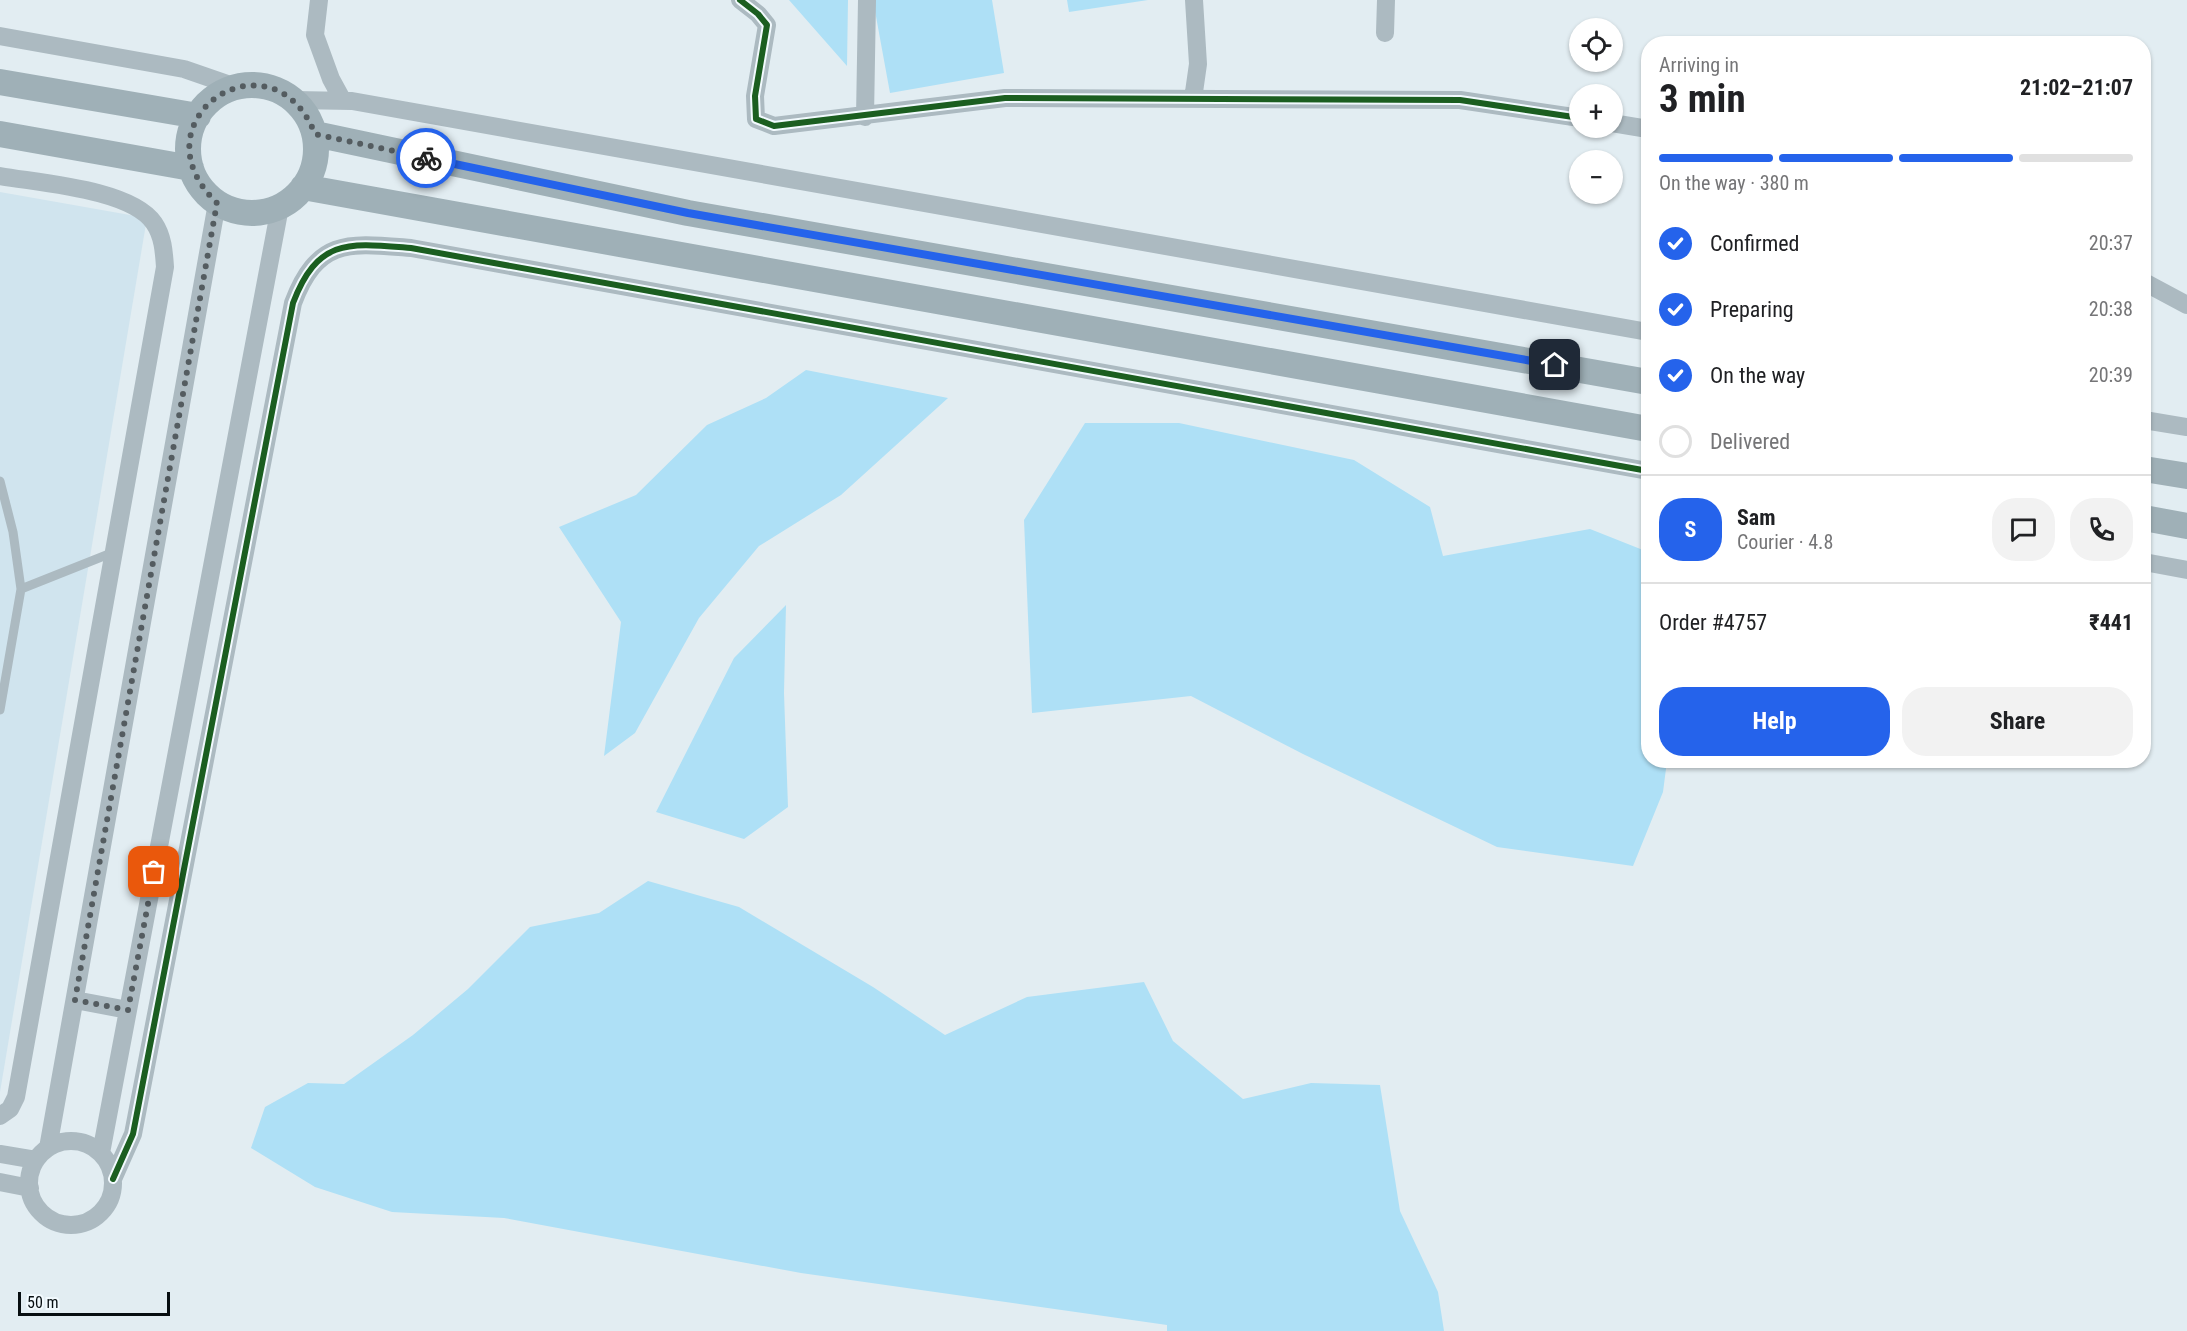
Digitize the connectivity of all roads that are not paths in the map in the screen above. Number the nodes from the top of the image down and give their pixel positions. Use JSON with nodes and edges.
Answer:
{"nodes":[{"id":1,"x":319,"y":0,"type":"edge"},
{"id":2,"x":740,"y":0,"type":"edge"},
{"id":3,"x":867,"y":0,"type":"edge"},
{"id":4,"x":1194,"y":0,"type":"edge"},
{"id":5,"x":1386,"y":0,"type":"edge"},
{"id":6,"x":1385,"y":33,"type":"dead end"},
{"id":7,"x":0,"y":36,"type":"edge"},
{"id":8,"x":0,"y":82,"type":"edge"},
{"id":9,"x":236,"y":87,"type":"junction"},
{"id":10,"x":1193,"y":99,"type":"junction"},
{"id":11,"x":294,"y":100,"type":"junction"},
{"id":12,"x":343,"y":101,"type":"junction"},
{"id":13,"x":198,"y":116,"type":"junction"},
{"id":14,"x":1569,"y":116,"type":"edge"},
{"id":15,"x":865,"y":117,"type":"junction"},
{"id":16,"x":1623,"y":125,"type":"edge"},
{"id":17,"x":1641,"y":128,"type":"edge"},
{"id":18,"x":0,"y":134,"type":"edge"},
{"id":19,"x":315,"y":134,"type":"junction"},
{"id":20,"x":191,"y":168,"type":"junction"},
{"id":21,"x":0,"y":176,"type":"edge"},
{"id":22,"x":303,"y":187,"type":"junction"},
{"id":23,"x":217,"y":203,"type":"junction"},
{"id":24,"x":280,"y":207,"type":"junction"},
{"id":25,"x":2151,"y":286,"type":"edge"},
{"id":26,"x":2187,"y":305,"type":"edge"},
{"id":27,"x":1641,"y":331,"type":"edge"},
{"id":28,"x":1641,"y":381,"type":"edge"},
{"id":29,"x":2151,"y":421,"type":"edge"},
{"id":30,"x":2187,"y":427,"type":"edge"},
{"id":31,"x":1641,"y":428,"type":"edge"},
{"id":32,"x":1641,"y":470,"type":"edge"},
{"id":33,"x":2151,"y":470,"type":"edge"},
{"id":34,"x":2187,"y":477,"type":"edge"},
{"id":35,"x":0,"y":481,"type":"edge"},
{"id":36,"x":2151,"y":519,"type":"edge"},
{"id":37,"x":2187,"y":526,"type":"edge"},
{"id":38,"x":114,"y":552,"type":"junction"},
{"id":39,"x":2151,"y":563,"type":"edge"},
{"id":40,"x":2187,"y":570,"type":"edge"},
{"id":41,"x":21,"y":589,"type":"junction"},
{"id":42,"x":0,"y":710,"type":"edge"},
{"id":43,"x":75,"y":1000,"type":"junction"},
{"id":44,"x":128,"y":1010,"type":"junction"},
{"id":45,"x":0,"y":1116,"type":"edge"},
{"id":46,"x":101,"y":1153,"type":"junction"},
{"id":47,"x":0,"y":1154,"type":"edge"},
{"id":48,"x":42,"y":1154,"type":"junction"},
{"id":49,"x":113,"y":1179,"type":"junction"},
{"id":50,"x":0,"y":1182,"type":"edge"},
{"id":51,"x":30,"y":1188,"type":"junction"}],
"edges":[{"from":1,"to":12,"type":"street"},
{"from":2,"to":15,"type":"street"},
{"from":3,"to":15,"type":"street"},
{"from":4,"to":10,"type":"street"},
{"from":5,"to":6,"type":"street"},
{"from":7,"to":9,"type":"street"},
{"from":8,"to":13,"type":"street"},
{"from":9,"to":11,"type":"street"},
{"from":9,"to":13,"type":"street"},
{"from":10,"to":14,"type":"street"},
{"from":10,"to":15,"type":"street"},
{"from":11,"to":12,"type":"street"},
{"from":11,"to":19,"type":"street"},
{"from":12,"to":27,"type":"street"},
{"from":13,"to":20,"type":"street"},
{"from":16,"to":17,"type":"street"},
{"from":18,"to":20,"type":"street"},
{"from":19,"to":22,"type":"street"},
{"from":19,"to":28,"type":"street"},
{"from":20,"to":23,"type":"street"},
{"from":21,"to":38,"type":"street"},
{"from":22,"to":24,"type":"street"},
{"from":22,"to":31,"type":"street"},
{"from":23,"to":24,"type":"street"},
{"from":23,"to":43,"type":"street"},
{"from":24,"to":44,"type":"street"},
{"from":25,"to":26,"type":"street"},
{"from":29,"to":30,"type":"street"},
{"from":32,"to":49,"type":"street"},
{"from":33,"to":34,"type":"street"},
{"from":35,"to":41,"type":"lane"},
{"from":36,"to":37,"type":"street"},
{"from":38,"to":41,"type":"lane"},
{"from":38,"to":45,"type":"street"},
{"from":39,"to":40,"type":"street"},
{"from":41,"to":42,"type":"lane"},
{"from":43,"to":44,"type":"street"},
{"from":43,"to":48,"type":"street"},
{"from":44,"to":46,"type":"street"},
{"from":46,"to":48,"type":"street"},
{"from":46,"to":49,"type":"street"},
{"from":47,"to":48,"type":"street"},
{"from":48,"to":51,"type":"street"},
{"from":49,"to":51,"type":"street"},
{"from":50,"to":51,"type":"street"}]}
